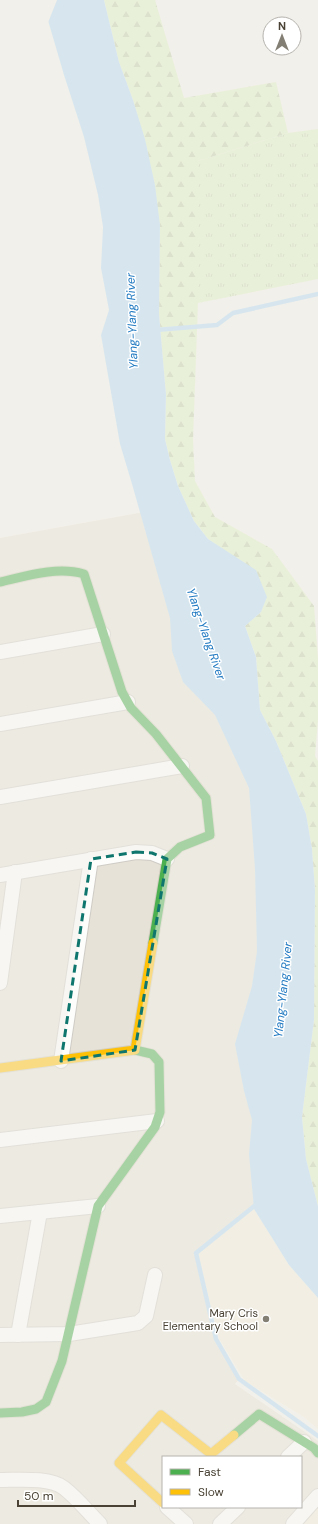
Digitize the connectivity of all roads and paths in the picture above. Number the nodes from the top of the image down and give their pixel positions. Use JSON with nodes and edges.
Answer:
{"nodes":[{"id":1,"x":0,"y":582,"type":"edge"},
{"id":2,"x":103,"y":634,"type":"junction"},
{"id":3,"x":0,"y":652,"type":"edge"},
{"id":4,"x":128,"y":702,"type":"junction"},
{"id":5,"x":0,"y":724,"type":"edge"},
{"id":6,"x":182,"y":766,"type":"junction"},
{"id":7,"x":0,"y":797,"type":"edge"},
{"id":8,"x":91,"y":859,"type":"junction"},
{"id":9,"x":167,"y":859,"type":"junction"},
{"id":10,"x":15,"y":872,"type":"junction"},
{"id":11,"x":0,"y":875,"type":"edge"},
{"id":12,"x":0,"y":983,"type":"edge"},
{"id":13,"x":136,"y":1050,"type":"junction"},
{"id":14,"x":61,"y":1061,"type":"junction"},
{"id":15,"x":0,"y":1068,"type":"edge"},
{"id":16,"x":157,"y":1122,"type":"junction"},
{"id":17,"x":0,"y":1140,"type":"edge"},
{"id":18,"x":98,"y":1206,"type":"junction"},
{"id":19,"x":40,"y":1212,"type":"junction"},
{"id":20,"x":0,"y":1216,"type":"edge"},
{"id":21,"x":155,"y":1274,"type":"dead end"},
{"id":22,"x":69,"y":1334,"type":"junction"},
{"id":23,"x":0,"y":1335,"type":"edge"},
{"id":24,"x":18,"y":1335,"type":"junction"},
{"id":25,"x":0,"y":1413,"type":"edge"},
{"id":26,"x":304,"y":1442,"type":"junction"},
{"id":27,"x":318,"y":1453,"type":"edge"},
{"id":28,"x":289,"y":1456,"type":"edge"},
{"id":29,"x":0,"y":1480,"type":"edge"},
{"id":30,"x":318,"y":1496,"type":"edge"},
{"id":31,"x":162,"y":1502,"type":"edge"},
{"id":32,"x":168,"y":1508,"type":"edge"},
{"id":33,"x":237,"y":1508,"type":"edge"},
{"id":34,"x":95,"y":1522,"type":"edge"},
{"id":35,"x":186,"y":1524,"type":"edge"},
{"id":36,"x":220,"y":1524,"type":"edge"},
{"id":37,"x":293,"y":1524,"type":"edge"}],
"edges":[{"from":1,"to":2,"type":"street"},
{"from":2,"to":3,"type":"street"},
{"from":2,"to":4,"type":"street"},
{"from":4,"to":5,"type":"street"},
{"from":4,"to":6,"type":"street"},
{"from":6,"to":7,"type":"street"},
{"from":6,"to":9,"type":"street"},
{"from":8,"to":9,"type":"street"},
{"from":8,"to":10,"type":"street"},
{"from":8,"to":14,"type":"street"},
{"from":9,"to":13,"type":"street"},
{"from":10,"to":11,"type":"street"},
{"from":10,"to":12,"type":"street"},
{"from":13,"to":14,"type":"street"},
{"from":13,"to":16,"type":"street"},
{"from":14,"to":15,"type":"street"},
{"from":16,"to":17,"type":"street"},
{"from":16,"to":18,"type":"street"},
{"from":18,"to":19,"type":"street"},
{"from":18,"to":22,"type":"street"},
{"from":19,"to":20,"type":"street"},
{"from":19,"to":24,"type":"street"},
{"from":21,"to":22,"type":"street"},
{"from":22,"to":24,"type":"street"},
{"from":22,"to":25,"type":"street"},
{"from":23,"to":24,"type":"street"},
{"from":26,"to":27,"type":"street"},
{"from":26,"to":28,"type":"street"},
{"from":26,"to":31,"type":"street"},
{"from":29,"to":34,"type":"street"},
{"from":30,"to":37,"type":"street"},
{"from":32,"to":35,"type":"street"},
{"from":33,"to":36,"type":"street"}]}
